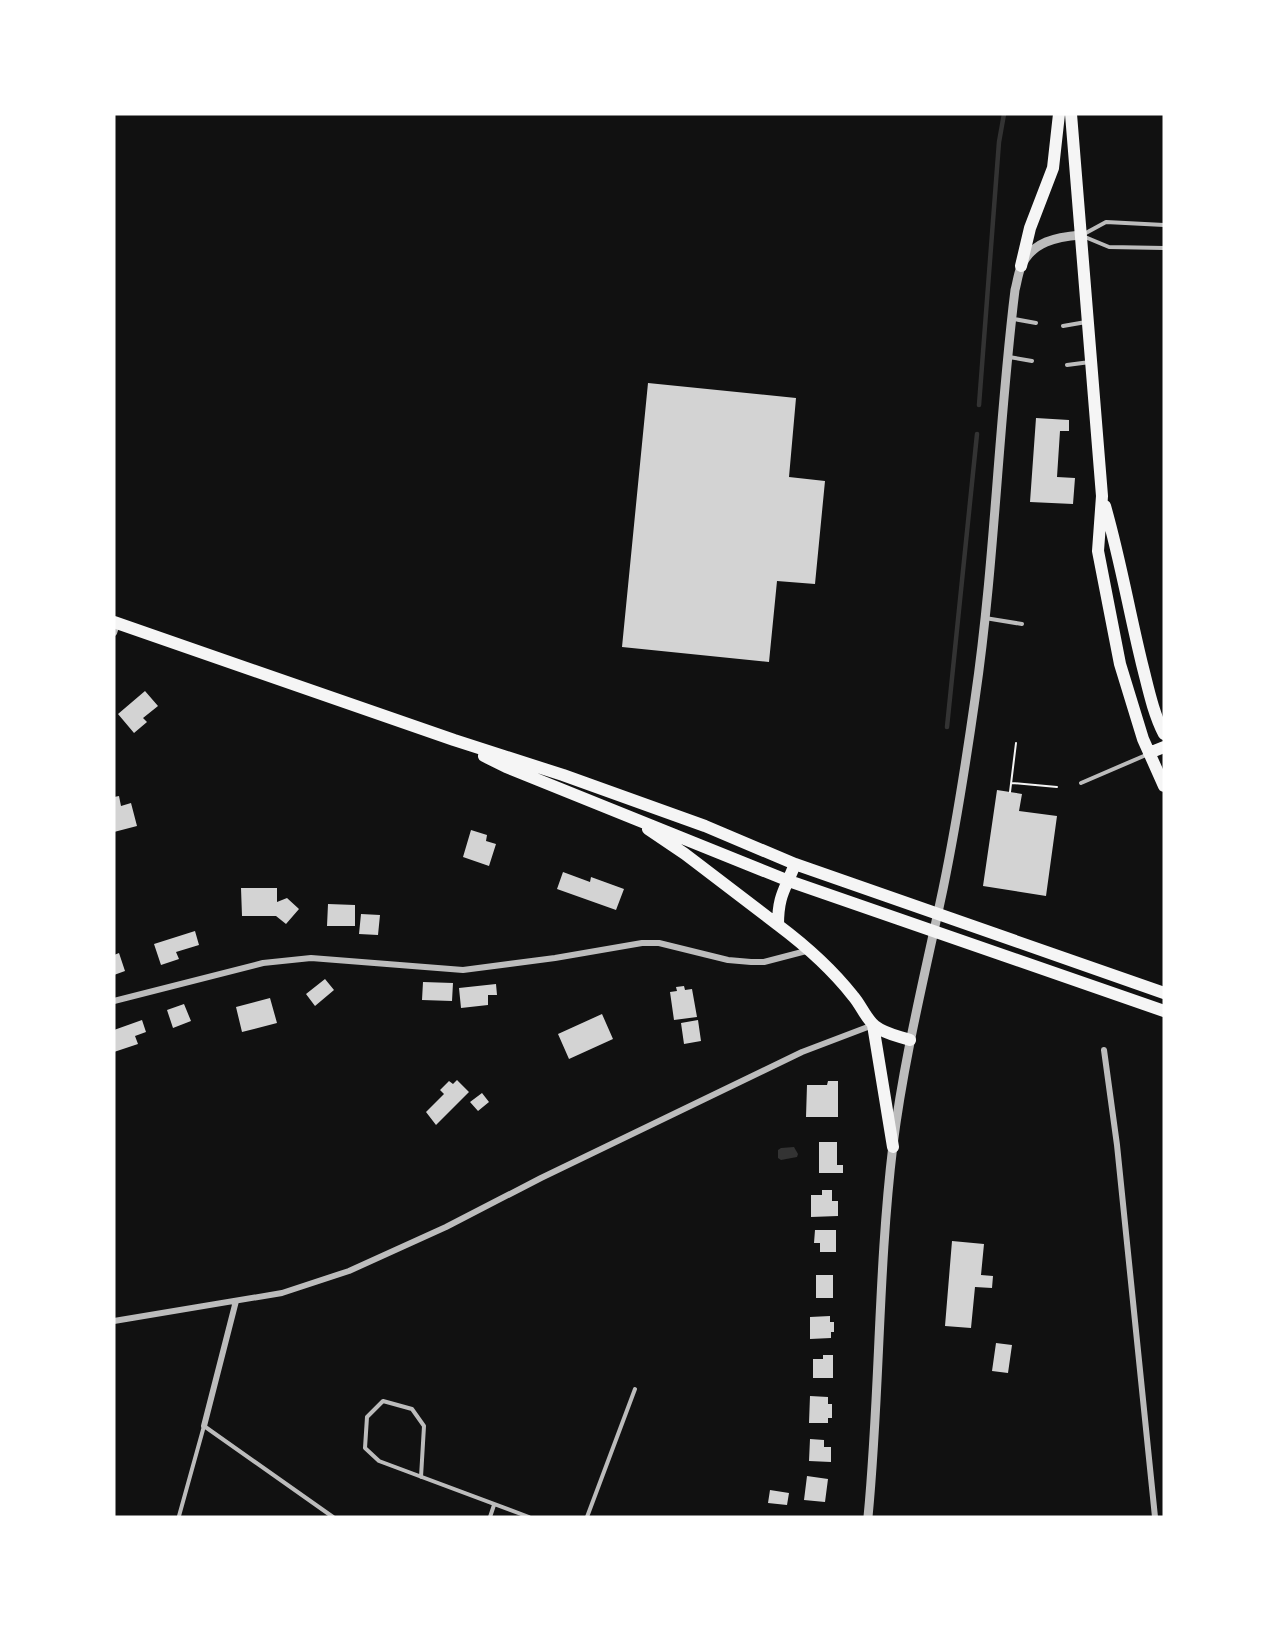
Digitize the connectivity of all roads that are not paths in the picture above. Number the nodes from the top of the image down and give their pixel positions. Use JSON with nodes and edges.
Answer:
{"nodes":[{"id":1,"x":1059,"y":114,"type":"edge"},
{"id":2,"x":1071,"y":114,"type":"edge"},
{"id":3,"x":1164,"y":225,"type":"edge"},
{"id":4,"x":1081,"y":235,"type":"junction"},
{"id":5,"x":1164,"y":248,"type":"edge"},
{"id":6,"x":1021,"y":266,"type":"junction"},
{"id":7,"x":1012,"y":318,"type":"junction"},
{"id":8,"x":1088,"y":322,"type":"junction"},
{"id":9,"x":1036,"y":323,"type":"dead end"},
{"id":10,"x":1063,"y":326,"type":"dead end"},
{"id":11,"x":1008,"y":357,"type":"junction"},
{"id":12,"x":1032,"y":362,"type":"dead end"},
{"id":13,"x":1091,"y":362,"type":"junction"},
{"id":14,"x":1067,"y":365,"type":"dead end"},
{"id":15,"x":1102,"y":496,"type":"junction"},
{"id":16,"x":985,"y":618,"type":"junction"},
{"id":17,"x":1022,"y":624,"type":"dead end"},
{"id":18,"x":115,"y":626,"type":"edge"},
{"id":19,"x":1164,"y":734,"type":"edge"},
{"id":20,"x":453,"y":740,"type":"junction"},
{"id":21,"x":1164,"y":747,"type":"edge"},
{"id":22,"x":1149,"y":753,"type":"junction"},
{"id":23,"x":1081,"y":783,"type":"dead end"},
{"id":24,"x":1164,"y":786,"type":"edge"},
{"id":25,"x":622,"y":813,"type":"junction"},
{"id":26,"x":795,"y":864,"type":"junction"},
{"id":27,"x":789,"y":880,"type":"junction"},
{"id":28,"x":778,"y":925,"type":"junction"},
{"id":29,"x":810,"y":950,"type":"junction"},
{"id":30,"x":1164,"y":993,"type":"edge"},
{"id":31,"x":114,"y":1001,"type":"edge"},
{"id":32,"x":1164,"y":1011,"type":"edge"},
{"id":33,"x":873,"y":1024,"type":"junction"},
{"id":34,"x":910,"y":1040,"type":"junction"},
{"id":35,"x":1104,"y":1050,"type":"dead end"},
{"id":36,"x":893,"y":1147,"type":"junction"},
{"id":37,"x":236,"y":1301,"type":"junction"},
{"id":38,"x":114,"y":1321,"type":"edge"},
{"id":39,"x":635,"y":1389,"type":"dead end"},
{"id":40,"x":204,"y":1426,"type":"junction"},
{"id":41,"x":421,"y":1477,"type":"junction"},
{"id":42,"x":494,"y":1505,"type":"junction"},
{"id":43,"x":179,"y":1516,"type":"edge"},
{"id":44,"x":333,"y":1517,"type":"edge"},
{"id":45,"x":490,"y":1517,"type":"edge"},
{"id":46,"x":529,"y":1517,"type":"edge"},
{"id":47,"x":587,"y":1517,"type":"edge"},
{"id":48,"x":868,"y":1517,"type":"edge"},
{"id":49,"x":1155,"y":1517,"type":"edge"}],
"edges":[{"from":1,"to":6,"type":"main road"},
{"from":2,"to":4,"type":"main road"},
{"from":3,"to":4,"type":"lane"},
{"from":4,"to":5,"type":"lane"},
{"from":4,"to":6,"type":"street"},
{"from":4,"to":8,"type":"main road"},
{"from":6,"to":7,"type":"street"},
{"from":7,"to":9,"type":"lane"},
{"from":7,"to":11,"type":"street"},
{"from":8,"to":10,"type":"lane"},
{"from":8,"to":13,"type":"main road"},
{"from":11,"to":12,"type":"lane"},
{"from":11,"to":16,"type":"street"},
{"from":13,"to":14,"type":"lane"},
{"from":13,"to":15,"type":"main road"},
{"from":15,"to":19,"type":"main road"},
{"from":15,"to":22,"type":"main road"},
{"from":16,"to":17,"type":"lane"},
{"from":16,"to":34,"type":"street"},
{"from":18,"to":20,"type":"main road"},
{"from":20,"to":25,"type":"main road"},
{"from":20,"to":26,"type":"main road"},
{"from":21,"to":22,"type":"main road"},
{"from":22,"to":23,"type":"lane"},
{"from":22,"to":24,"type":"main road"},
{"from":25,"to":27,"type":"main road"},
{"from":25,"to":28,"type":"main road"},
{"from":26,"to":27,"type":"main road"},
{"from":26,"to":30,"type":"main road"},
{"from":27,"to":28,"type":"main road"},
{"from":27,"to":32,"type":"main road"},
{"from":28,"to":29,"type":"main road"},
{"from":29,"to":31,"type":"street"},
{"from":29,"to":33,"type":"main road"},
{"from":33,"to":34,"type":"main road"},
{"from":33,"to":36,"type":"main road"},
{"from":33,"to":37,"type":"street"},
{"from":34,"to":36,"type":"street"},
{"from":35,"to":49,"type":"street"},
{"from":36,"to":48,"type":"street"},
{"from":37,"to":38,"type":"street"},
{"from":37,"to":40,"type":"street"},
{"from":39,"to":47,"type":"lane"},
{"from":40,"to":43,"type":"lane"},
{"from":40,"to":44,"type":"lane"},
{"from":41,"to":41,"type":"lane"},
{"from":41,"to":42,"type":"lane"},
{"from":42,"to":45,"type":"lane"},
{"from":42,"to":46,"type":"lane"}]}
